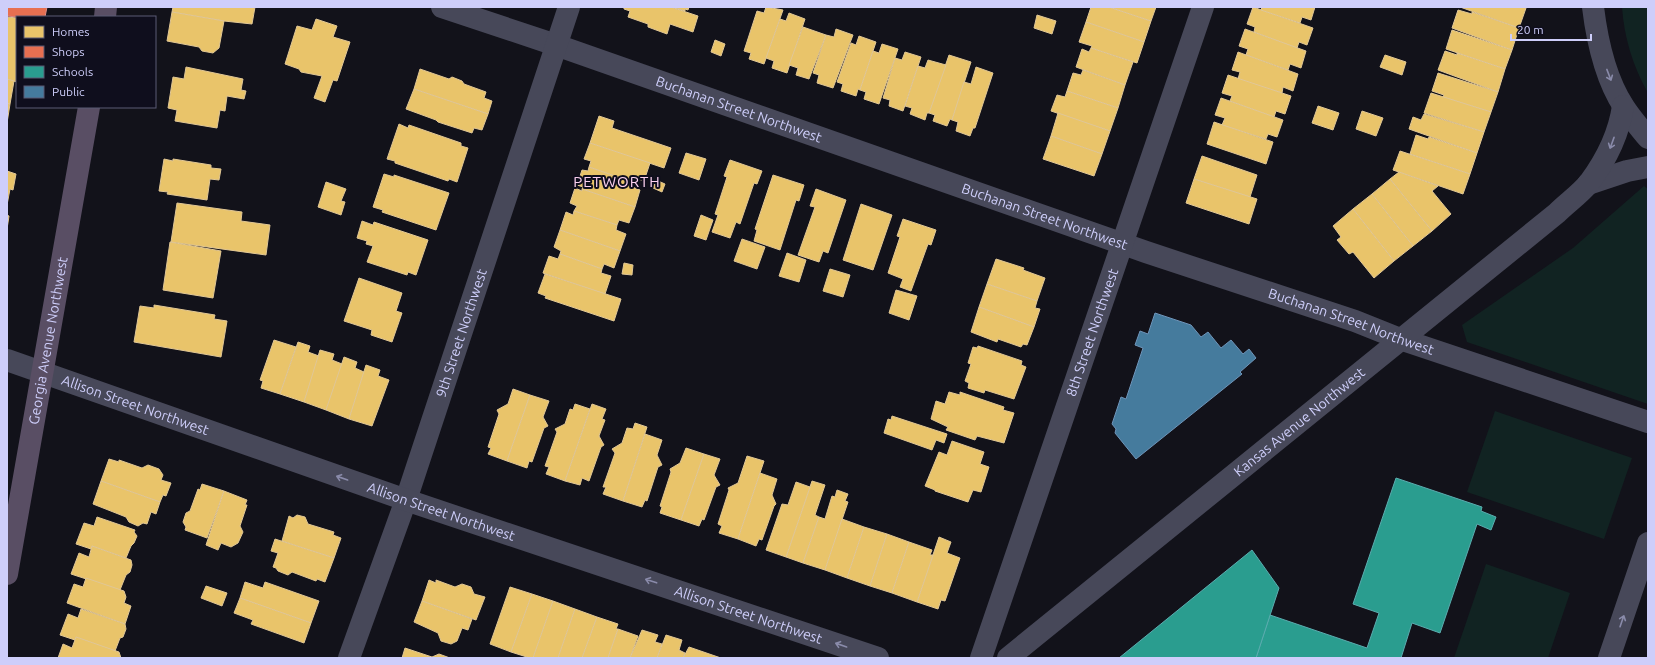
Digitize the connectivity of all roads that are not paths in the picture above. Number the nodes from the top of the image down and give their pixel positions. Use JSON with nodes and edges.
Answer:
{"nodes":[{"id":1,"x":442,"y":7,"type":"edge"},
{"id":2,"x":569,"y":7,"type":"edge"},
{"id":3,"x":1203,"y":7,"type":"edge"},
{"id":4,"x":1593,"y":7,"type":"edge"},
{"id":5,"x":556,"y":45,"type":"junction"},
{"id":6,"x":1623,"y":106,"type":"junction"},
{"id":7,"x":89,"y":108,"type":"edge"},
{"id":8,"x":1648,"y":138,"type":"edge"},
{"id":9,"x":1648,"y":167,"type":"edge"},
{"id":10,"x":1588,"y":184,"type":"junction"},
{"id":11,"x":1122,"y":244,"type":"junction"},
{"id":12,"x":1400,"y":339,"type":"junction"},
{"id":13,"x":7,"y":360,"type":"edge"},
{"id":14,"x":41,"y":373,"type":"junction"},
{"id":15,"x":1648,"y":422,"type":"edge"},
{"id":16,"x":406,"y":500,"type":"junction"},
{"id":17,"x":1648,"y":543,"type":"edge"},
{"id":18,"x":7,"y":574,"type":"edge"},
{"id":19,"x":349,"y":658,"type":"edge"},
{"id":20,"x":878,"y":658,"type":"edge"},
{"id":21,"x":981,"y":658,"type":"edge"},
{"id":22,"x":1008,"y":658,"type":"edge"},
{"id":23,"x":1609,"y":658,"type":"edge"}],
"edges":[{"from":1,"to":5,"type":"street","name":"Buchanan Street Northwest"},
{"from":2,"to":5,"type":"street","name":"9th Street Northwest"},
{"from":3,"to":11,"type":"street","name":"8th Street Northwest"},
{"from":4,"to":6,"type":"street","one_way":true},
{"from":5,"to":11,"type":"street","name":"Buchanan Street Northwest"},
{"from":5,"to":16,"type":"street","name":"9th Street Northwest"},
{"from":6,"to":8,"type":"street"},
{"from":6,"to":10,"type":"street","name":"Kansas Avenue Northwest","one_way":true},
{"from":7,"to":14,"type":"highway","name":"Georgia Avenue Northwest"},
{"from":9,"to":10,"type":"street","name":"Kansas Avenue Northwest"},
{"from":10,"to":12,"type":"street","name":"Kansas Avenue Northwest"},
{"from":11,"to":12,"type":"street","name":"Buchanan Street Northwest"},
{"from":11,"to":21,"type":"street","name":"8th Street Northwest"},
{"from":12,"to":15,"type":"street","name":"Buchanan Street Northwest"},
{"from":12,"to":22,"type":"street","name":"Kansas Avenue Northwest"},
{"from":13,"to":14,"type":"street","name":"Allison Street Northwest"},
{"from":16,"to":14,"type":"street","name":"Allison Street Northwest","one_way":true},
{"from":14,"to":18,"type":"highway","name":"Georgia Avenue Northwest"},
{"from":16,"to":19,"type":"street","name":"9th Street Northwest"},
{"from":20,"to":16,"type":"street","name":"Allison Street Northwest","one_way":true},
{"from":23,"to":17,"type":"street","one_way":true}]}
